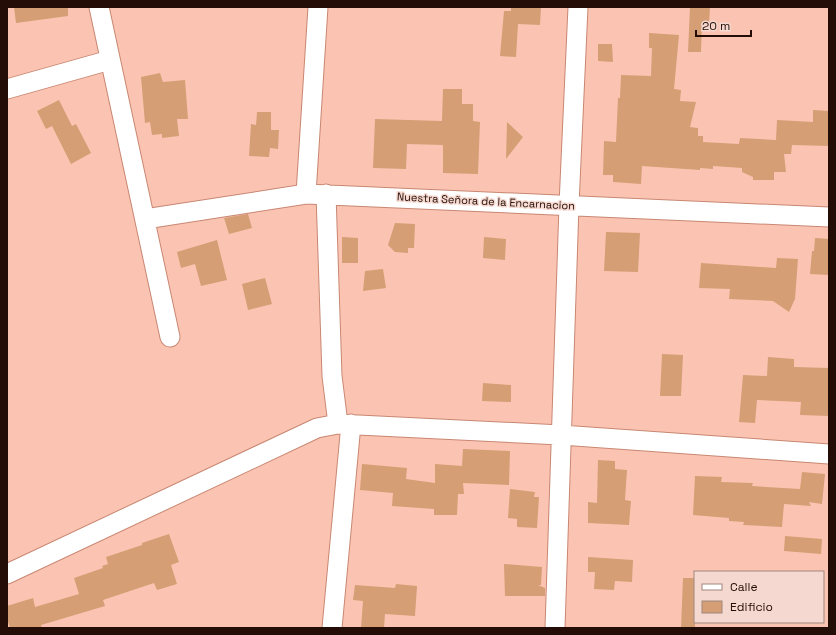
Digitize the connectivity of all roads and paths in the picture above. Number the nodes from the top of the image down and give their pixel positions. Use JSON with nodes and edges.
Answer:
{"nodes":[{"id":1,"x":99,"y":7,"type":"edge"},
{"id":2,"x":318,"y":7,"type":"edge"},
{"id":3,"x":578,"y":7,"type":"edge"},
{"id":4,"x":110,"y":60,"type":"junction"},
{"id":5,"x":7,"y":89,"type":"edge"},
{"id":6,"x":306,"y":194,"type":"junction"},
{"id":7,"x":326,"y":194,"type":"junction"},
{"id":8,"x":569,"y":205,"type":"junction"},
{"id":9,"x":829,"y":217,"type":"edge"},
{"id":10,"x":145,"y":219,"type":"junction"},
{"id":11,"x":170,"y":337,"type":"dead end"},
{"id":12,"x":344,"y":424,"type":"junction"},
{"id":13,"x":561,"y":435,"type":"junction"},
{"id":14,"x":829,"y":454,"type":"edge"},
{"id":15,"x":7,"y":574,"type":"edge"},
{"id":16,"x":332,"y":628,"type":"edge"},
{"id":17,"x":555,"y":628,"type":"edge"}],
"edges":[{"from":1,"to":4,"type":"street"},
{"from":2,"to":6,"type":"street"},
{"from":3,"to":8,"type":"street"},
{"from":4,"to":5,"type":"street"},
{"from":4,"to":10,"type":"street"},
{"from":6,"to":7,"type":"street","name":"Nuestra Señora de la Encarnacion"},
{"from":6,"to":10,"type":"street","name":"Nuestra Señora de la Encarnacion"},
{"from":7,"to":8,"type":"street","name":"Nuestra Señora de la Encarnacion"},
{"from":7,"to":12,"type":"street"},
{"from":8,"to":9,"type":"street","name":"Nuestra Señora de la Encarnacion"},
{"from":8,"to":13,"type":"street"},
{"from":10,"to":11,"type":"street"},
{"from":12,"to":13,"type":"street"},
{"from":12,"to":15,"type":"street"},
{"from":12,"to":16,"type":"street"},
{"from":13,"to":14,"type":"street"},
{"from":13,"to":17,"type":"street"}]}
